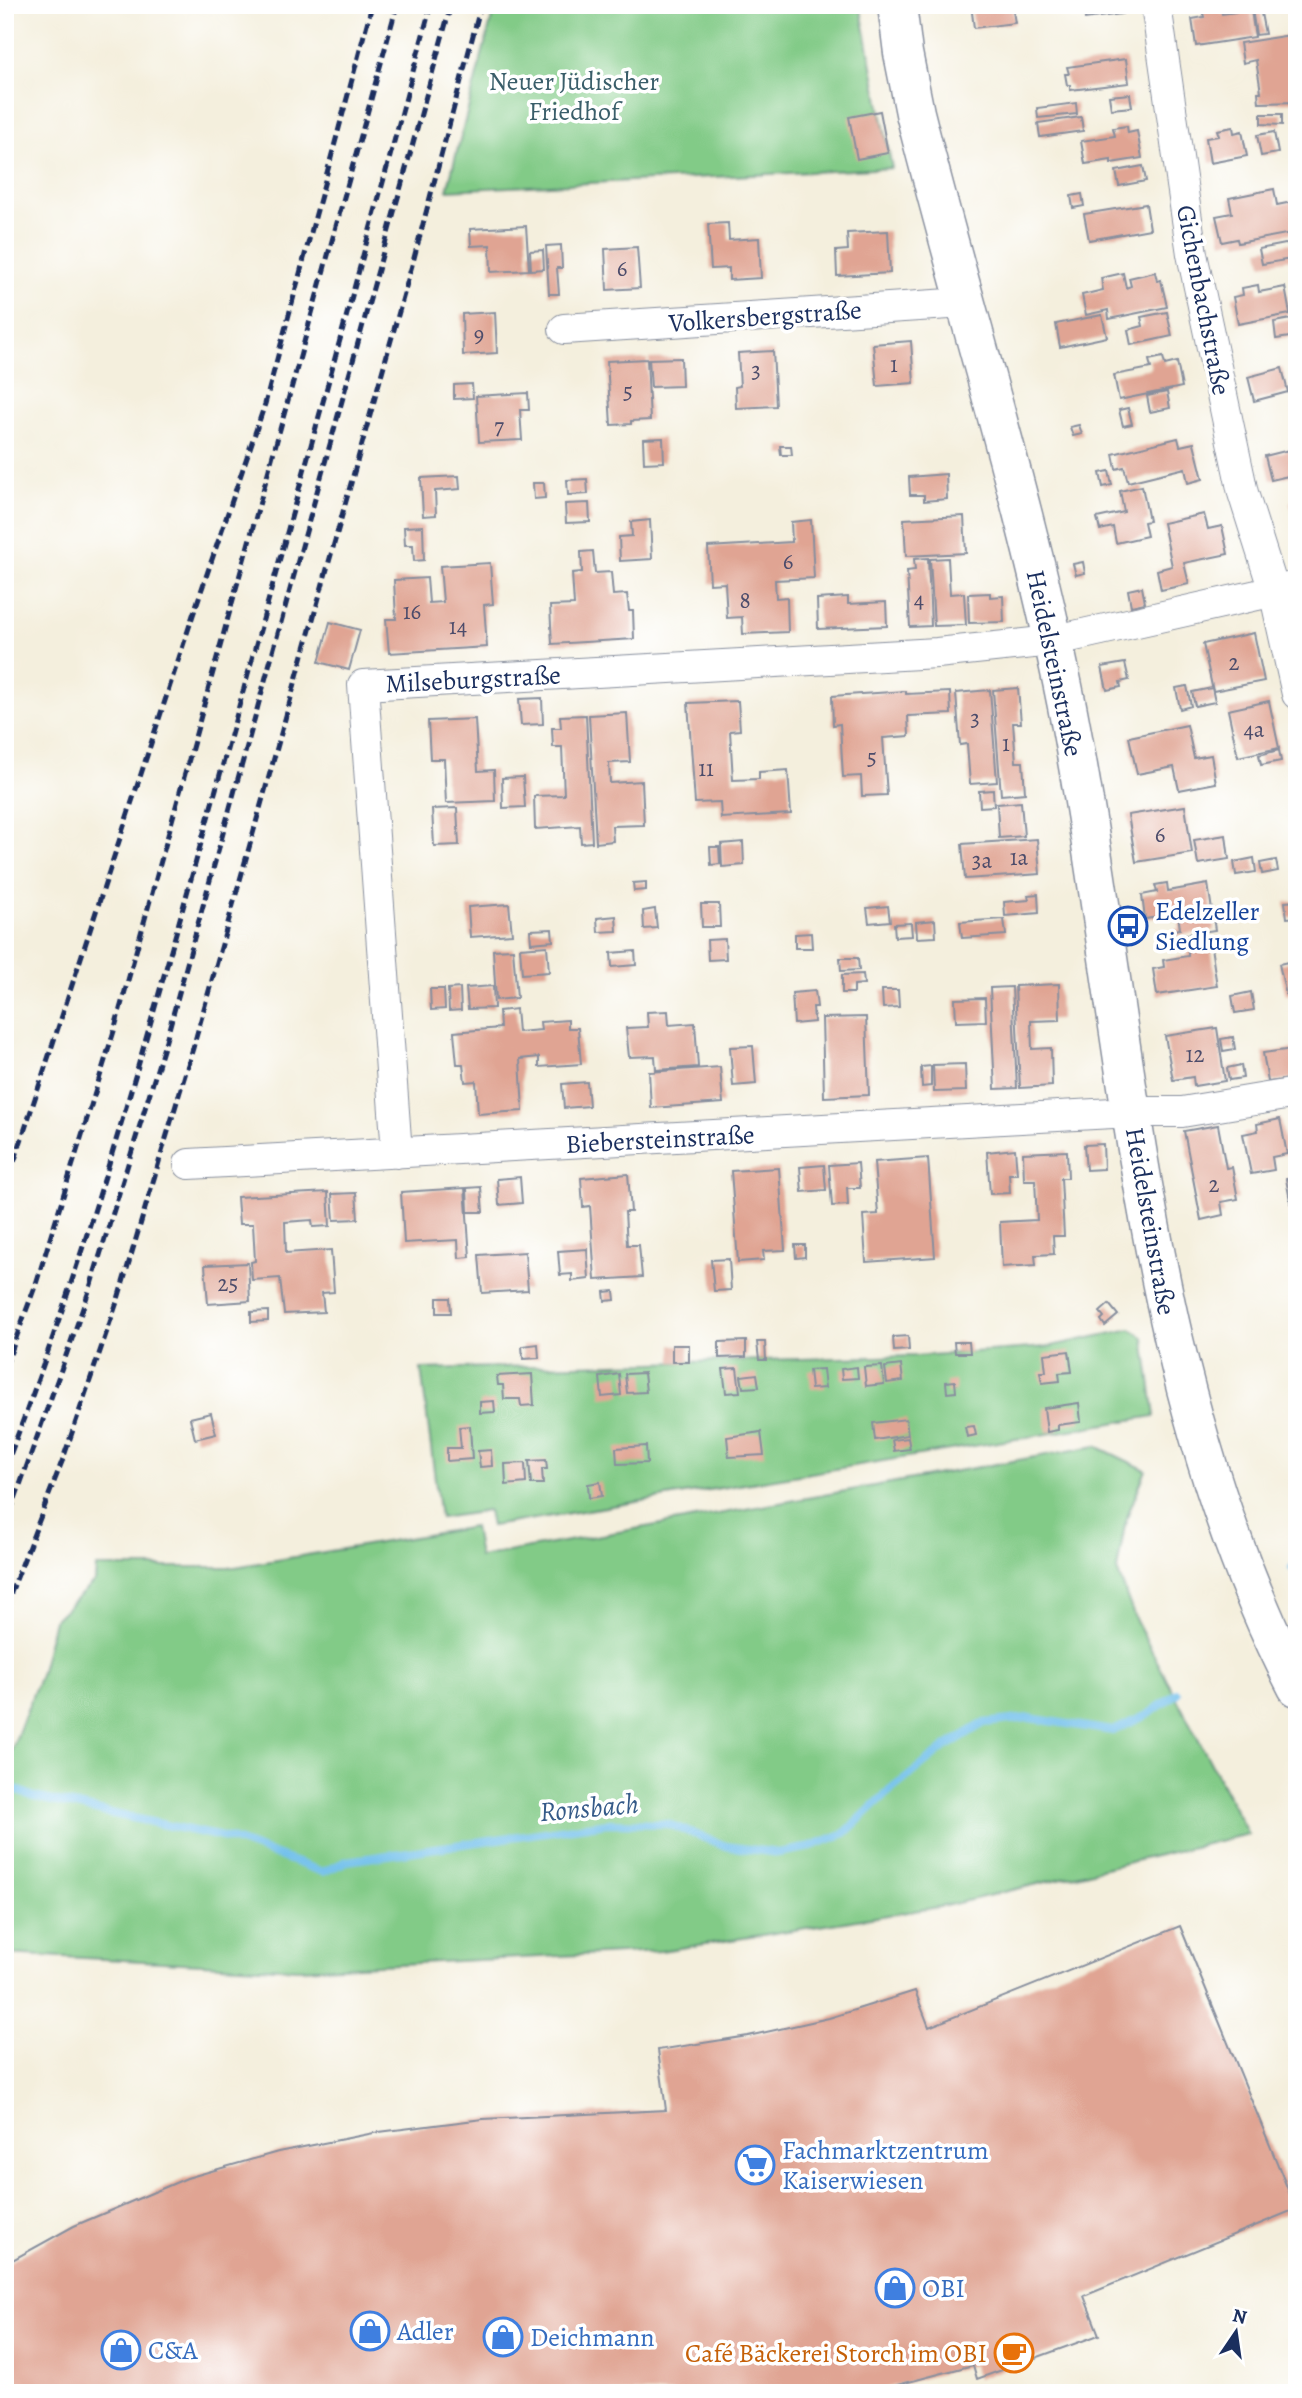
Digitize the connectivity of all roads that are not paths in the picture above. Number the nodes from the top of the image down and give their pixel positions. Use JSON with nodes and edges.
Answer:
{"nodes":[{"id":1,"x":897,"y":5,"type":"edge"},
{"id":2,"x":1156,"y":5,"type":"edge"},
{"id":3,"x":965,"y":303,"type":"junction"},
{"id":4,"x":564,"y":329,"type":"dead end"},
{"id":5,"x":1285,"y":588,"type":"edge"},
{"id":6,"x":1052,"y":640,"type":"junction"},
{"id":7,"x":1297,"y":694,"type":"edge"},
{"id":8,"x":1297,"y":1093,"type":"edge"},
{"id":9,"x":1130,"y":1112,"type":"junction"},
{"id":10,"x":397,"y":1153,"type":"junction"},
{"id":11,"x":188,"y":1164,"type":"dead end"},
{"id":12,"x":1297,"y":1687,"type":"edge"}],
"edges":[{"from":1,"to":3,"type":"main road","name":"Heidelsteinstraße"},
{"from":2,"to":5,"type":"street","name":"Gichenbachstraße"},
{"from":3,"to":4,"type":"street","name":"Volkersbergstraße"},
{"from":3,"to":6,"type":"main road","name":"Heidelsteinstraße"},
{"from":5,"to":6,"type":"street"},
{"from":5,"to":7,"type":"street","name":"Gichenbachstraße"},
{"from":6,"to":9,"type":"main road","name":"Heidelsteinstraße"},
{"from":6,"to":10,"type":"street","name":"Milseburgstraße"},
{"from":8,"to":9,"type":"street","name":"Biebersteinstraße"},
{"from":9,"to":10,"type":"street","name":"Biebersteinstraße"},
{"from":9,"to":12,"type":"main road","name":"Heidelsteinstraße"},
{"from":10,"to":11,"type":"street","name":"Biebersteinstraße"}]}
